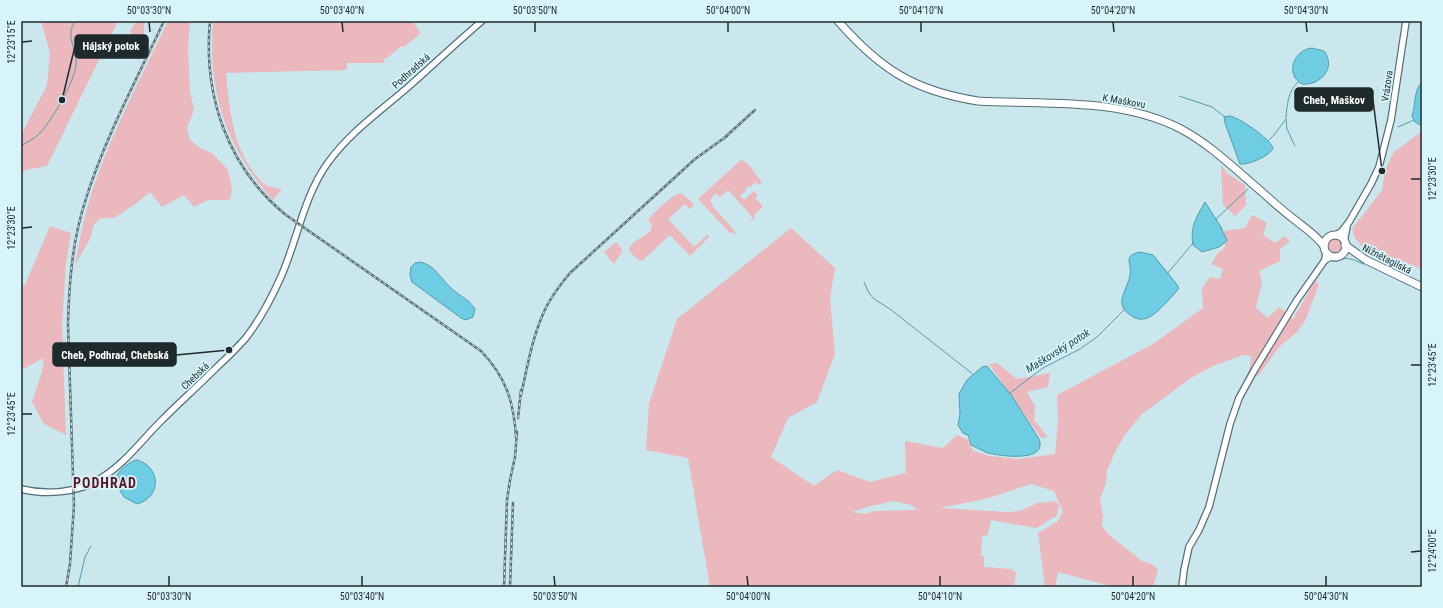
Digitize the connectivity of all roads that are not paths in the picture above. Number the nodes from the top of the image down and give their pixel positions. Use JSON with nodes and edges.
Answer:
{"nodes":[{"id":1,"x":482,"y":21,"type":"edge"},
{"id":2,"x":838,"y":21,"type":"edge"},
{"id":3,"x":1406,"y":21,"type":"edge"},
{"id":4,"x":352,"y":135,"type":"joint"},
{"id":5,"x":1348,"y":225,"type":"junction"},
{"id":6,"x":1307,"y":229,"type":"junction"},
{"id":7,"x":1332,"y":236,"type":"junction"},
{"id":8,"x":1345,"y":243,"type":"junction"},
{"id":9,"x":1325,"y":249,"type":"junction"},
{"id":10,"x":1337,"y":255,"type":"junction"},
{"id":11,"x":1325,"y":260,"type":"junction"},
{"id":12,"x":1366,"y":260,"type":"junction"},
{"id":13,"x":1422,"y":287,"type":"edge"},
{"id":14,"x":21,"y":489,"type":"edge"},
{"id":15,"x":1182,"y":587,"type":"edge"}],
"edges":[{"from":1,"to":4,"type":"street","name":"Podhradská"},
{"from":2,"to":6,"type":"main road","name":"K Maškovu"},
{"from":3,"to":5,"type":"street","name":"Vrázova"},
{"from":4,"to":14,"type":"street","name":"Chebská"},
{"from":5,"to":7,"type":"street","name":"Vrázova"},
{"from":5,"to":8,"type":"street"},
{"from":6,"to":7,"type":"main road"},
{"from":6,"to":9,"type":"main road","name":"K Maškovu"},
{"from":7,"to":8,"type":"main road"},
{"from":7,"to":9,"type":"main road"},
{"from":8,"to":10,"type":"main road"},
{"from":8,"to":12,"type":"main road","name":"Nižnětagilská"},
{"from":9,"to":10,"type":"main road"},
{"from":9,"to":11,"type":"street"},
{"from":10,"to":11,"type":"street"},
{"from":10,"to":12,"type":"main road"},
{"from":11,"to":15,"type":"street"},
{"from":12,"to":13,"type":"main road","name":"Nižnětagilská"}]}
